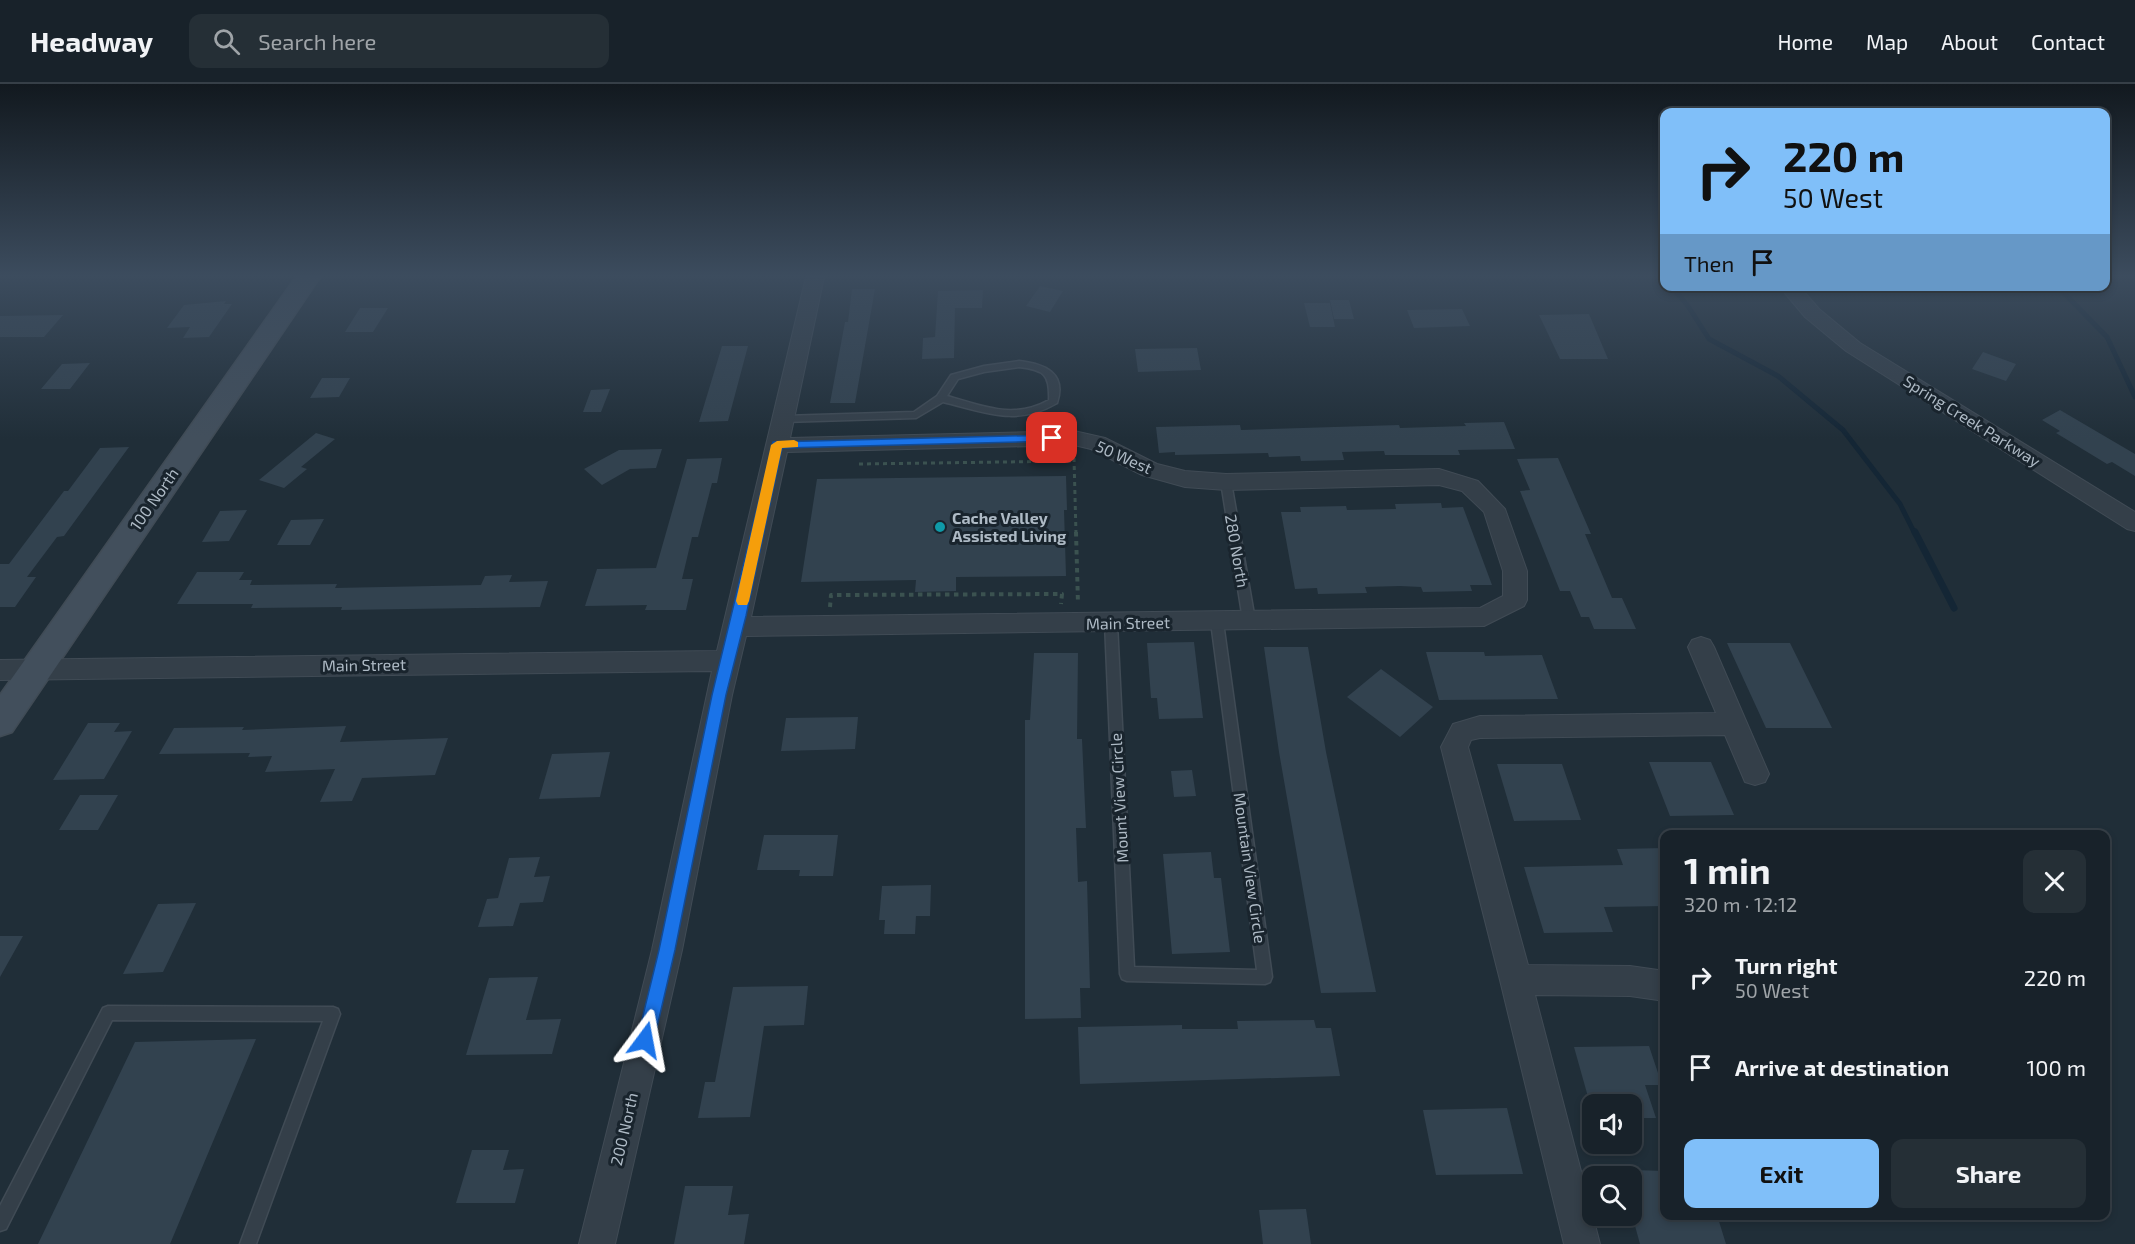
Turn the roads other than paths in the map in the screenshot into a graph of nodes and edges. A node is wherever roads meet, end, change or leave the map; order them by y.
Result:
1 (271, 331) edge
2 (803, 331) edge
3 (1834, 331) edge
4 (941, 398) junction
5 (783, 419) junction
6 (777, 445) junction
7 (1226, 482) junction
8 (2135, 523) edge
9 (1515, 600) joint
10 (1249, 620) junction
11 (1217, 622) junction
12 (1111, 623) junction
13 (736, 627) junction
14 (1701, 647) dead end
15 (728, 661) junction
16 (0, 670) edge
17 (36, 670) junction
18 (0, 722) edge
19 (1733, 723) junction
20 (1755, 774) dead end
21 (1126, 974) joint
22 (1516, 980) junction
23 (1660, 985) edge
24 (0, 1223) edge
25 (248, 1244) edge
26 (597, 1244) edge
27 (1582, 1244) edge

1 - 17 street, 100 North
2 - 5 street, 200 North
3 - 8 street, Spring Creek Parkway
4 - 4 lane
4 - 5 lane
5 - 6 street, 200 North
6 - 7 street, 50 West
6 - 13 street, 200 North
7 - 9 street, 50 West
7 - 10 lane, 280 North
9 - 10 street, Main Street
10 - 11 street, Main Street
11 - 12 street, Main Street
11 - 21 lane, Mountain View Circle
12 - 13 street, Main Street
12 - 21 lane, Mount View Circle
13 - 15 street, 200 North
14 - 19 street
15 - 17 street, Main Street
15 - 26 street, 200 North
16 - 17 street, Main Street
17 - 18 street, 100 North
19 - 20 street
19 - 22 street
22 - 23 street
22 - 27 street
24 - 25 lane

